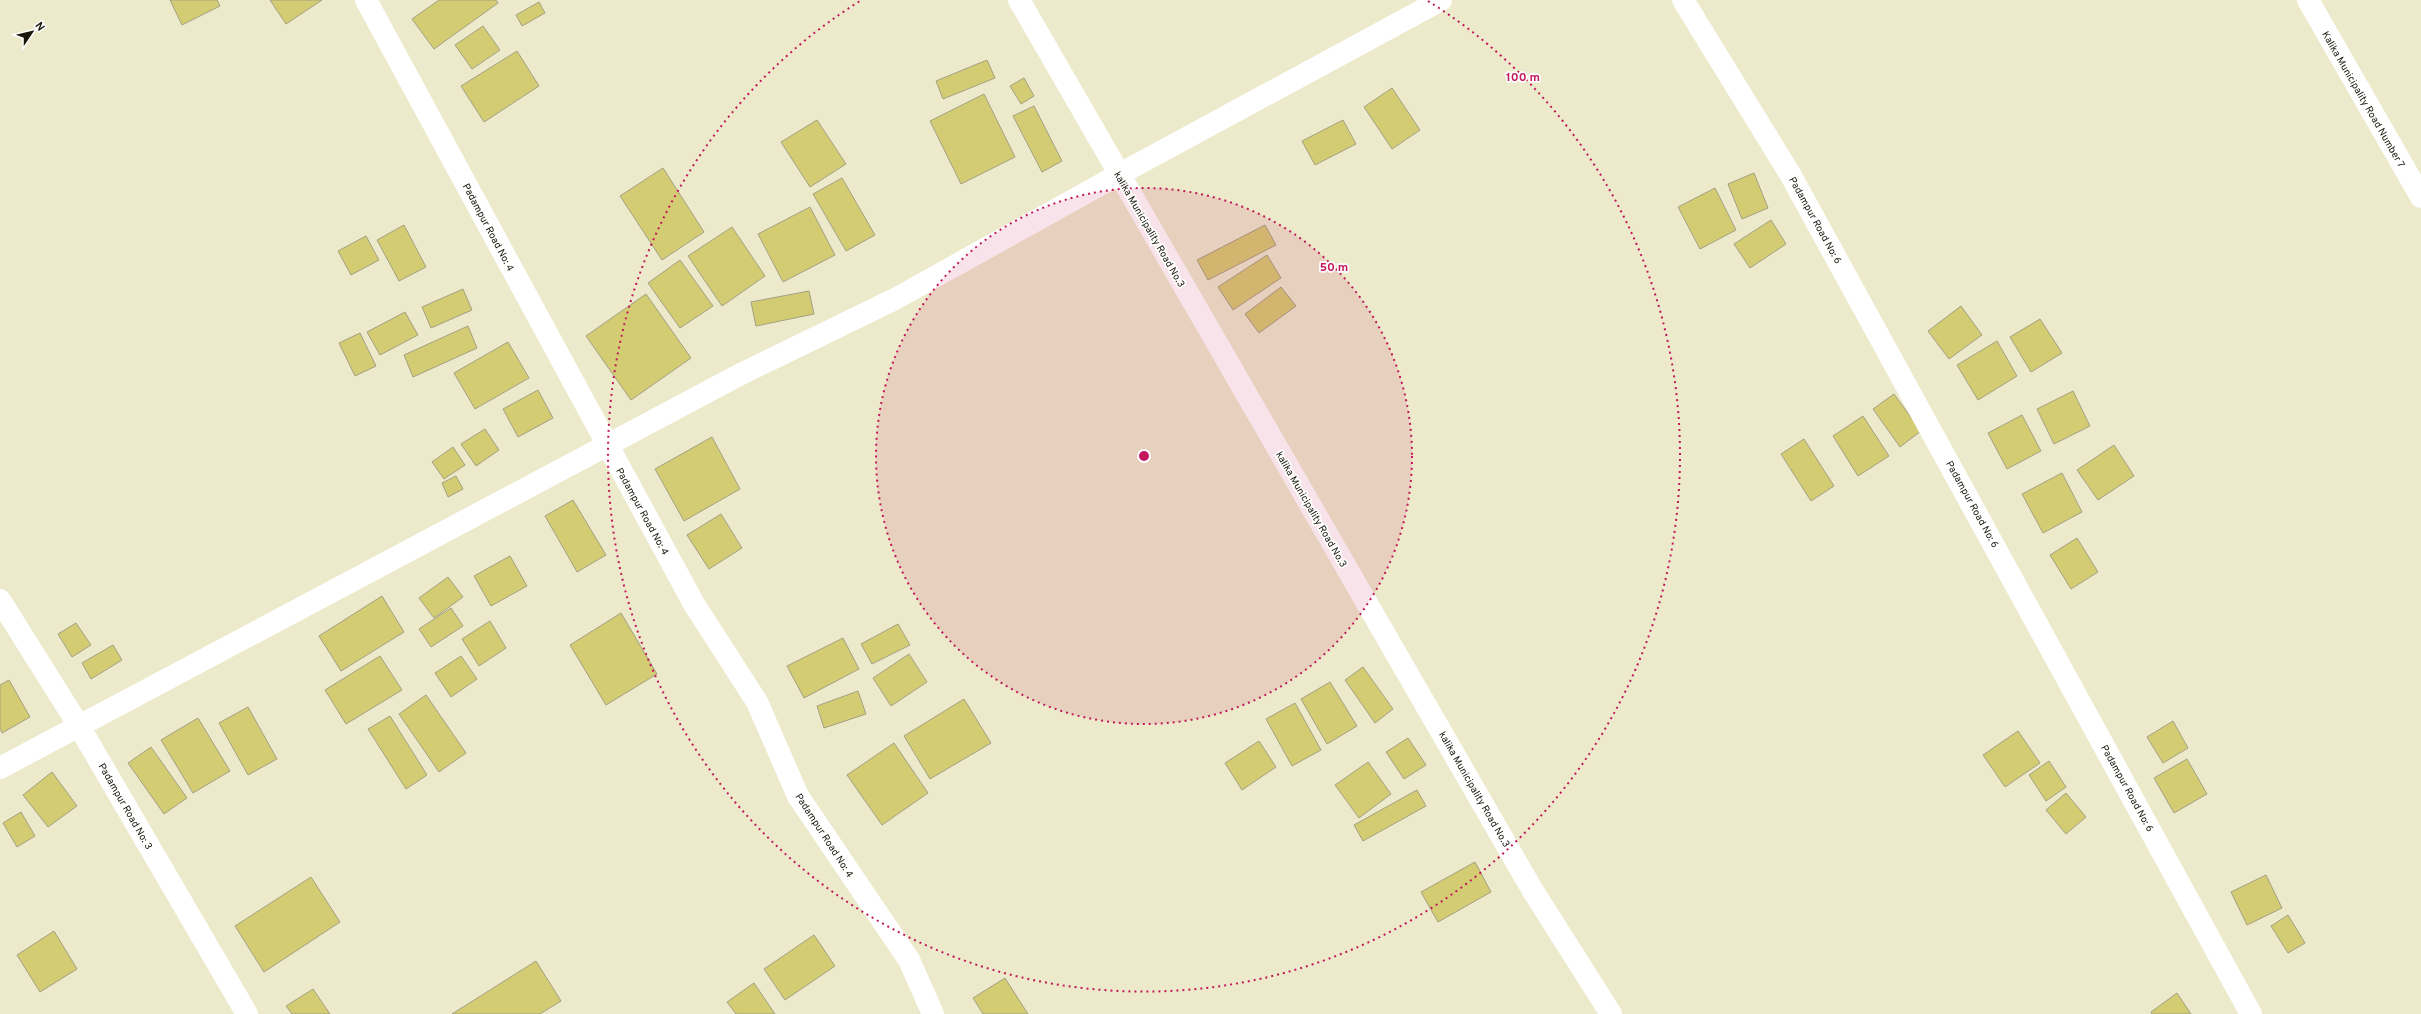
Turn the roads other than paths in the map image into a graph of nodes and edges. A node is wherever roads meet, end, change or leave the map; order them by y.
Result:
1 (366, 0) edge
2 (1019, 0) edge
3 (1441, 0) edge
4 (1683, 0) edge
5 (2308, 0) edge
6 (1118, 175) junction
7 (2421, 198) edge
8 (606, 445) junction
9 (0, 600) edge
10 (79, 726) junction
11 (0, 768) edge
12 (248, 1014) edge
13 (933, 1014) edge
14 (1611, 1014) edge
15 (2251, 1014) edge

1 - 8 street, Padampur Road No: 4
2 - 6 street, kalika Municipality Road No.3
3 - 6 street
4 - 15 street, Padampur Road No: 6
5 - 7 street, Kalika Municipality Road Number 7
6 - 8 street
6 - 14 street, kalika Municipality Road No.3
8 - 10 street
8 - 13 street, Padampur Road No: 4
9 - 10 street, Padampur Road No: 3
10 - 11 street
10 - 12 street, Padampur Road No: 3

